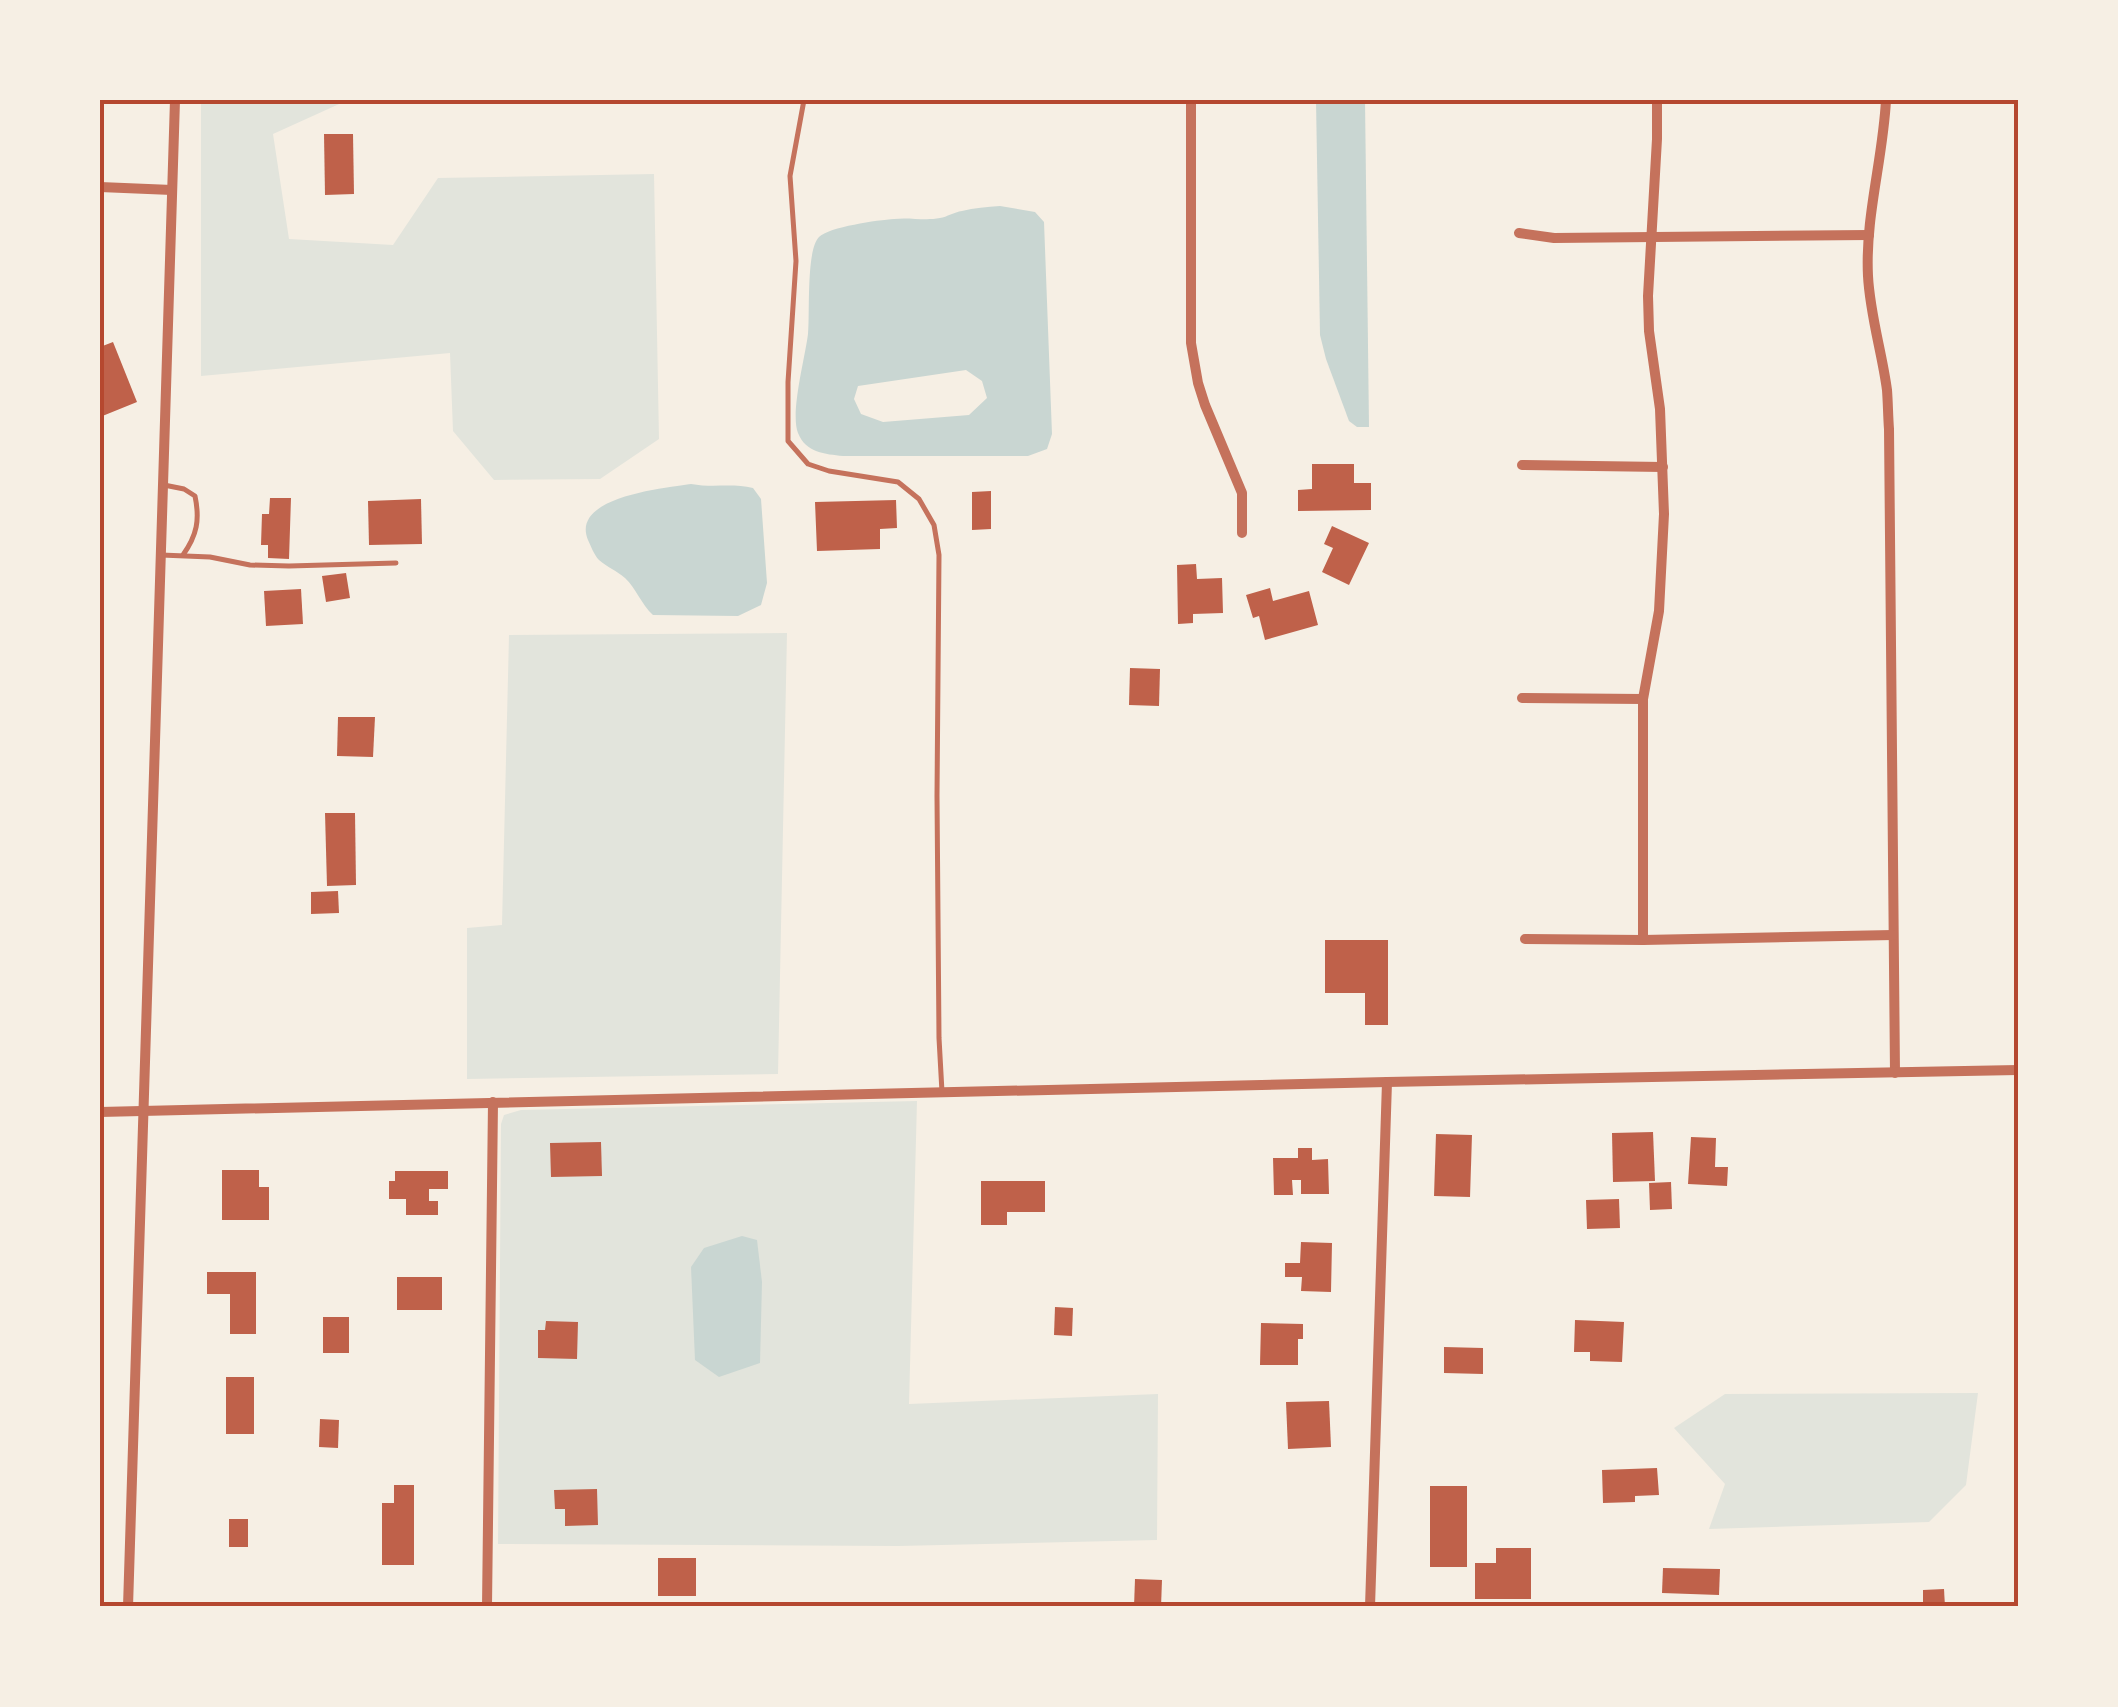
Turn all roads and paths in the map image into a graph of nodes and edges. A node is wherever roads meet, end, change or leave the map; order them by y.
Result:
1 (175, 100) edge
2 (804, 100) edge
3 (1191, 100) edge
4 (1657, 100) edge
5 (1886, 100) edge
6 (100, 187) edge
7 (172, 190) junction
8 (1519, 233) dead end
9 (1869, 234) junction
10 (1651, 238) junction
11 (1522, 466) dead end
12 (1664, 467) junction
13 (163, 485) junction
14 (1242, 533) dead end
15 (161, 555) junction
16 (184, 556) junction
17 (396, 563) dead end
18 (1522, 698) dead end
19 (1643, 699) junction
20 (1894, 935) junction
21 (1525, 939) dead end
22 (1643, 940) junction
23 (2018, 1070) edge
24 (1896, 1073) junction
25 (1387, 1082) junction
26 (942, 1092) junction
27 (493, 1102) junction
28 (100, 1112) edge
29 (142, 1112) junction
30 (128, 1607) edge
31 (487, 1607) edge
32 (1370, 1607) edge

1 - 7 street
2 - 26 lane
3 - 14 street
4 - 10 street
5 - 9 street
6 - 7 street
7 - 13 street
8 - 10 street
9 - 10 street
9 - 20 street
10 - 12 street
11 - 12 street
12 - 19 street
13 - 15 street
13 - 16 lane
15 - 16 lane
15 - 29 street
16 - 17 lane
18 - 19 street
19 - 22 street
20 - 22 street
20 - 24 street
21 - 22 street
23 - 24 street
24 - 25 street
25 - 26 street
25 - 32 street
26 - 27 street
27 - 29 street
27 - 31 street
28 - 29 street
29 - 30 street

